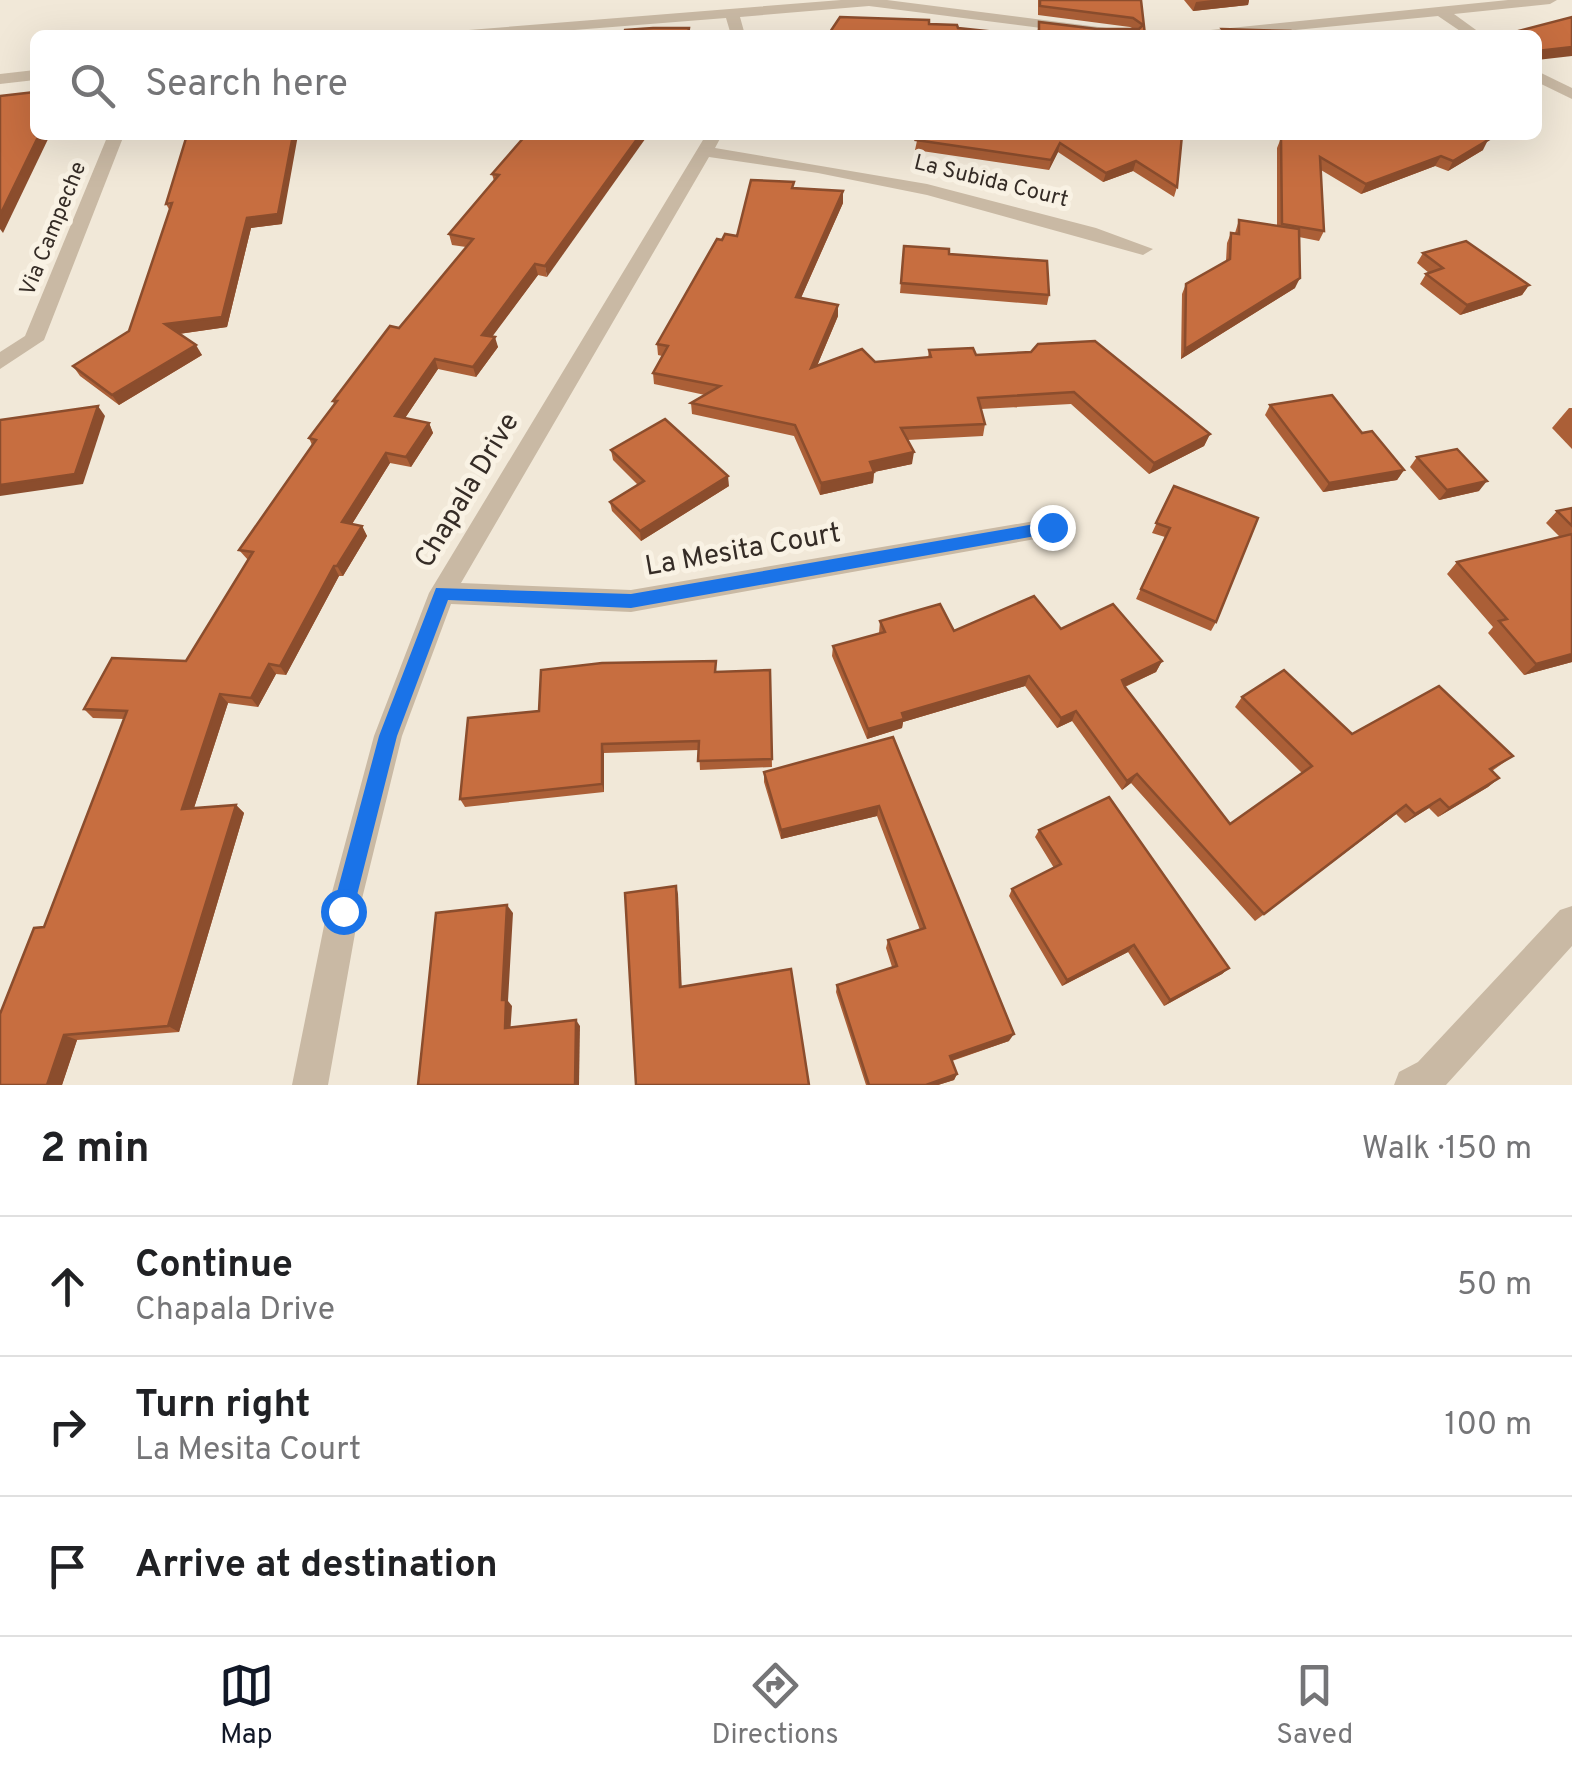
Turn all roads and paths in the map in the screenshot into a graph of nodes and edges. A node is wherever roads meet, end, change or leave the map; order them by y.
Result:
1 (1550, 0) edge
2 (731, 10) junction
3 (1442, 12) junction
4 (511, 30) edge
5 (737, 30) edge
6 (1090, 30) edge
7 (1253, 30) edge
8 (1469, 30) edge
9 (30, 76) edge
10 (0, 79) edge
11 (1542, 79) edge
12 (1572, 94) edge
13 (114, 140) edge
14 (710, 144) edge
15 (1143, 249) dead end
16 (0, 362) edge
17 (1052, 527) dead end
18 (442, 593) junction
19 (1572, 922) edge
20 (310, 1085) edge
21 (1412, 1085) edge

1 - 3 street
2 - 4 street
2 - 5 street
2 - 6 street
3 - 7 street
3 - 8 street
9 - 10 street
11 - 12 street
13 - 16 street, Via Campeche
14 - 15 street, La Subida Court
14 - 18 street, Chapala Drive
17 - 18 street, La Mesita Court
18 - 20 street, Chapala Drive
19 - 21 street

